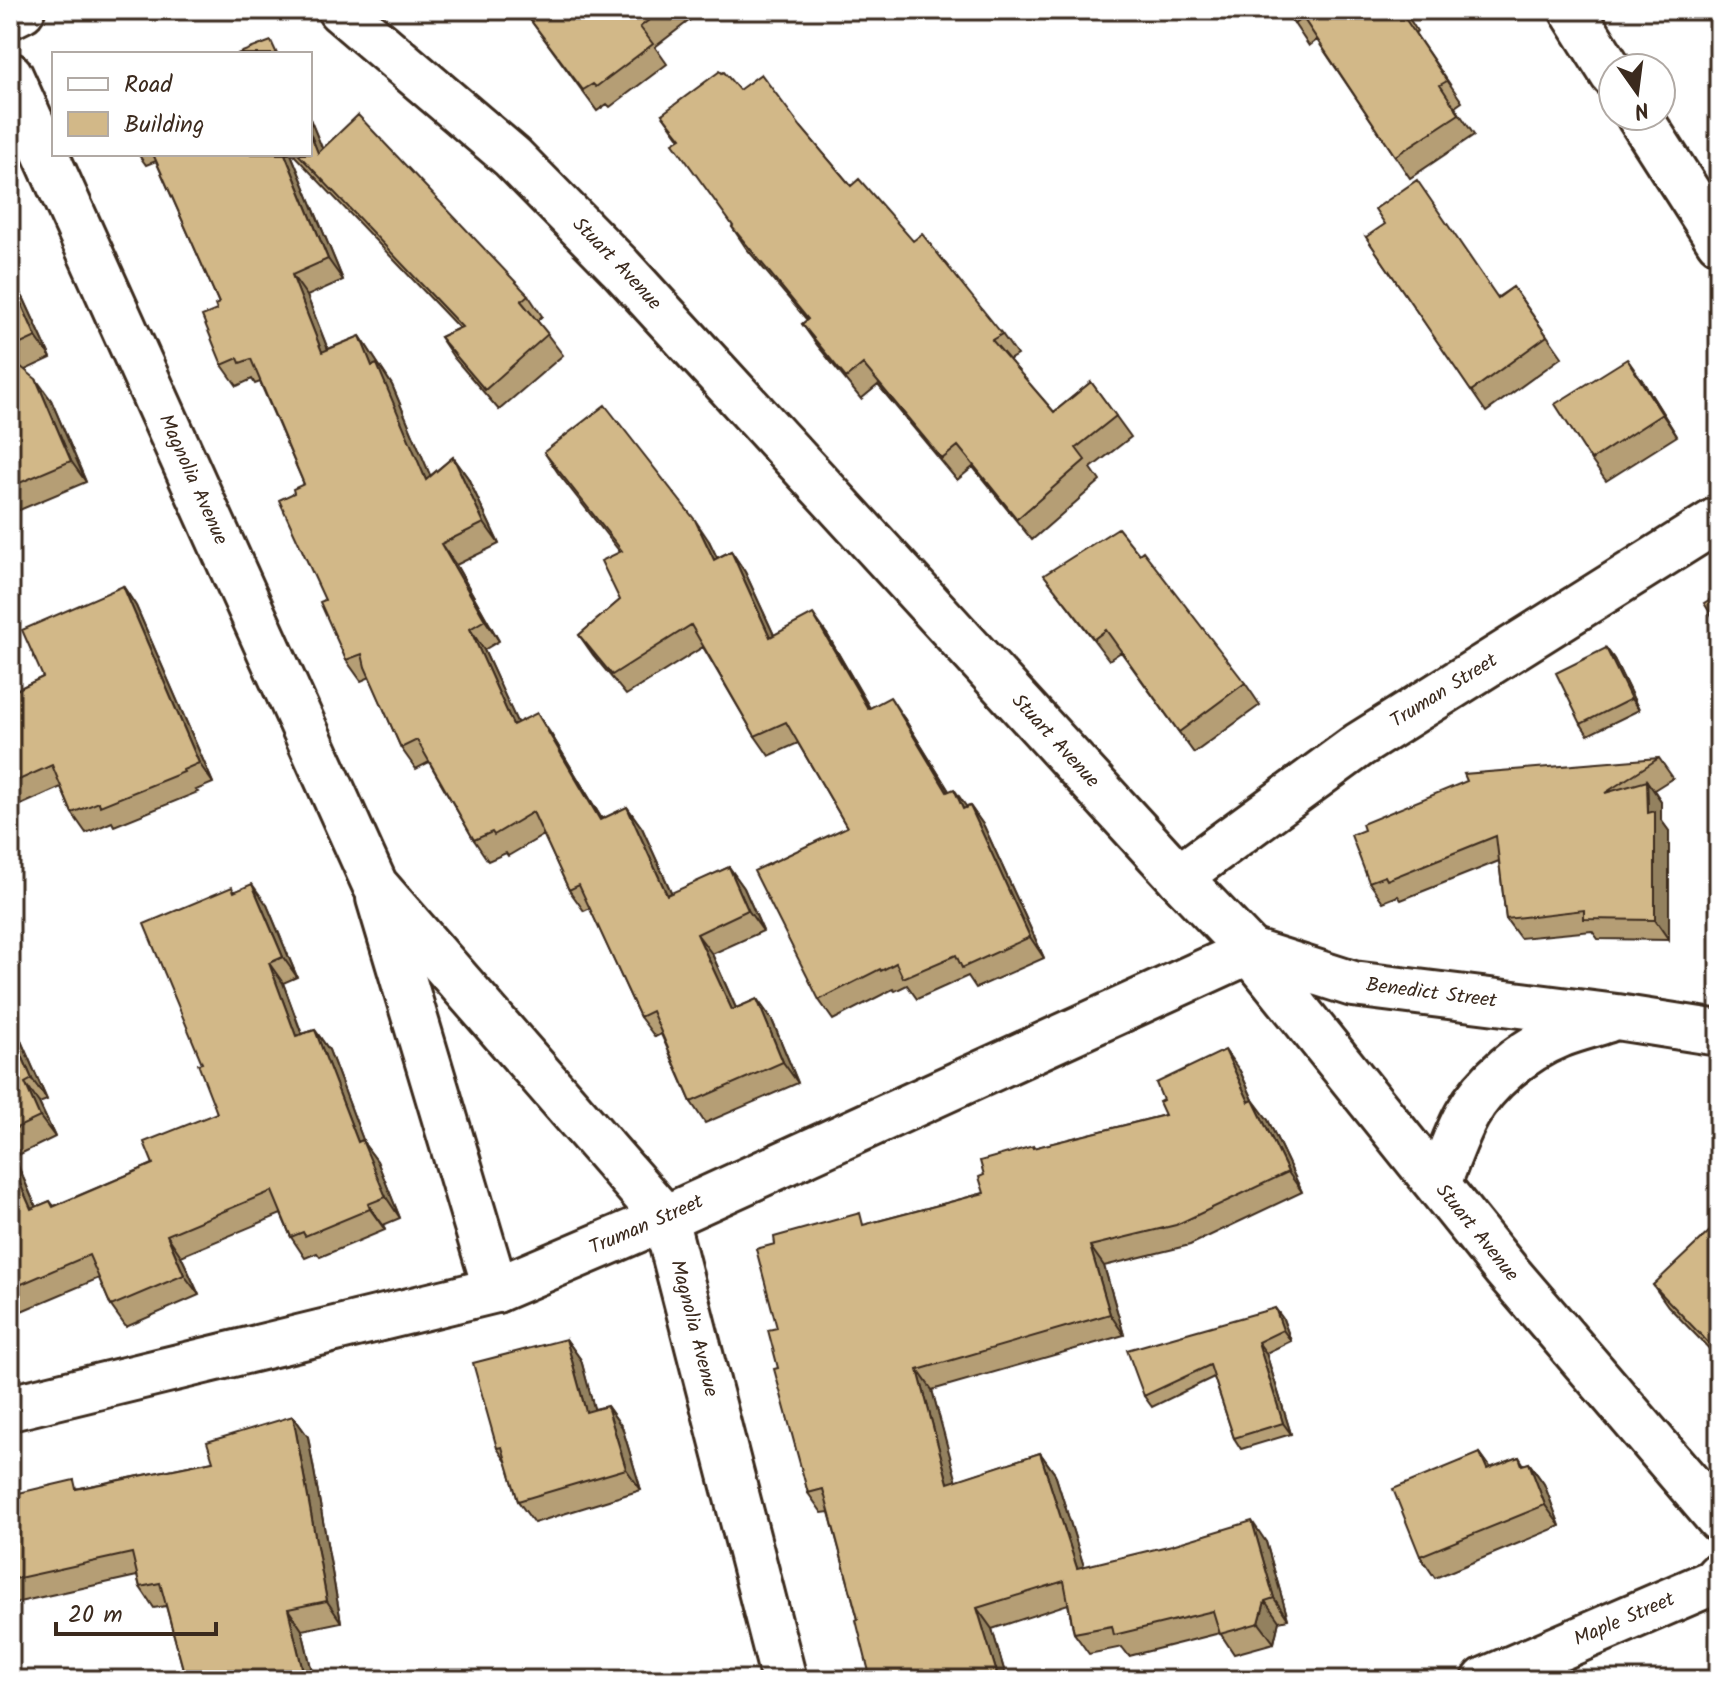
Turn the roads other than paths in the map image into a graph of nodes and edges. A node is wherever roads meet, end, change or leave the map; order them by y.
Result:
1 (22, 10) edge
2 (340, 10) edge
3 (1572, 10) edge
4 (10, 16) edge
5 (1598, 52) edge
6 (10, 75) edge
7 (1649, 132) edge
8 (1719, 241) edge
9 (1719, 519) edge
10 (1179, 877) junction
11 (375, 885) junction
12 (1250, 951) junction
13 (1617, 1017) junction
14 (1719, 1033) edge
15 (1438, 1184) junction
16 (665, 1218) junction
17 (496, 1290) junction
18 (10, 1408) edge
19 (1719, 1519) edge
20 (1719, 1575) edge
21 (784, 1680) edge
22 (1485, 1680) edge

1 - 4 street
2 - 10 street, Stuart Avenue
3 - 5 street
6 - 11 street, Magnolia Avenue
7 - 8 street
9 - 10 street, Truman Street
10 - 12 street, Stuart Avenue
11 - 16 street, Magnolia Avenue
11 - 17 street, Magnolia Avenue
12 - 13 street, Benedict Street
12 - 15 street, Stuart Avenue
12 - 16 street, Truman Street
13 - 14 street, Benedict Street
13 - 15 street, Benedict Street
15 - 19 street, Stuart Avenue
16 - 17 street, Truman Street
16 - 21 street, Magnolia Avenue
17 - 18 street, Truman Street
20 - 22 street, Maple Street

